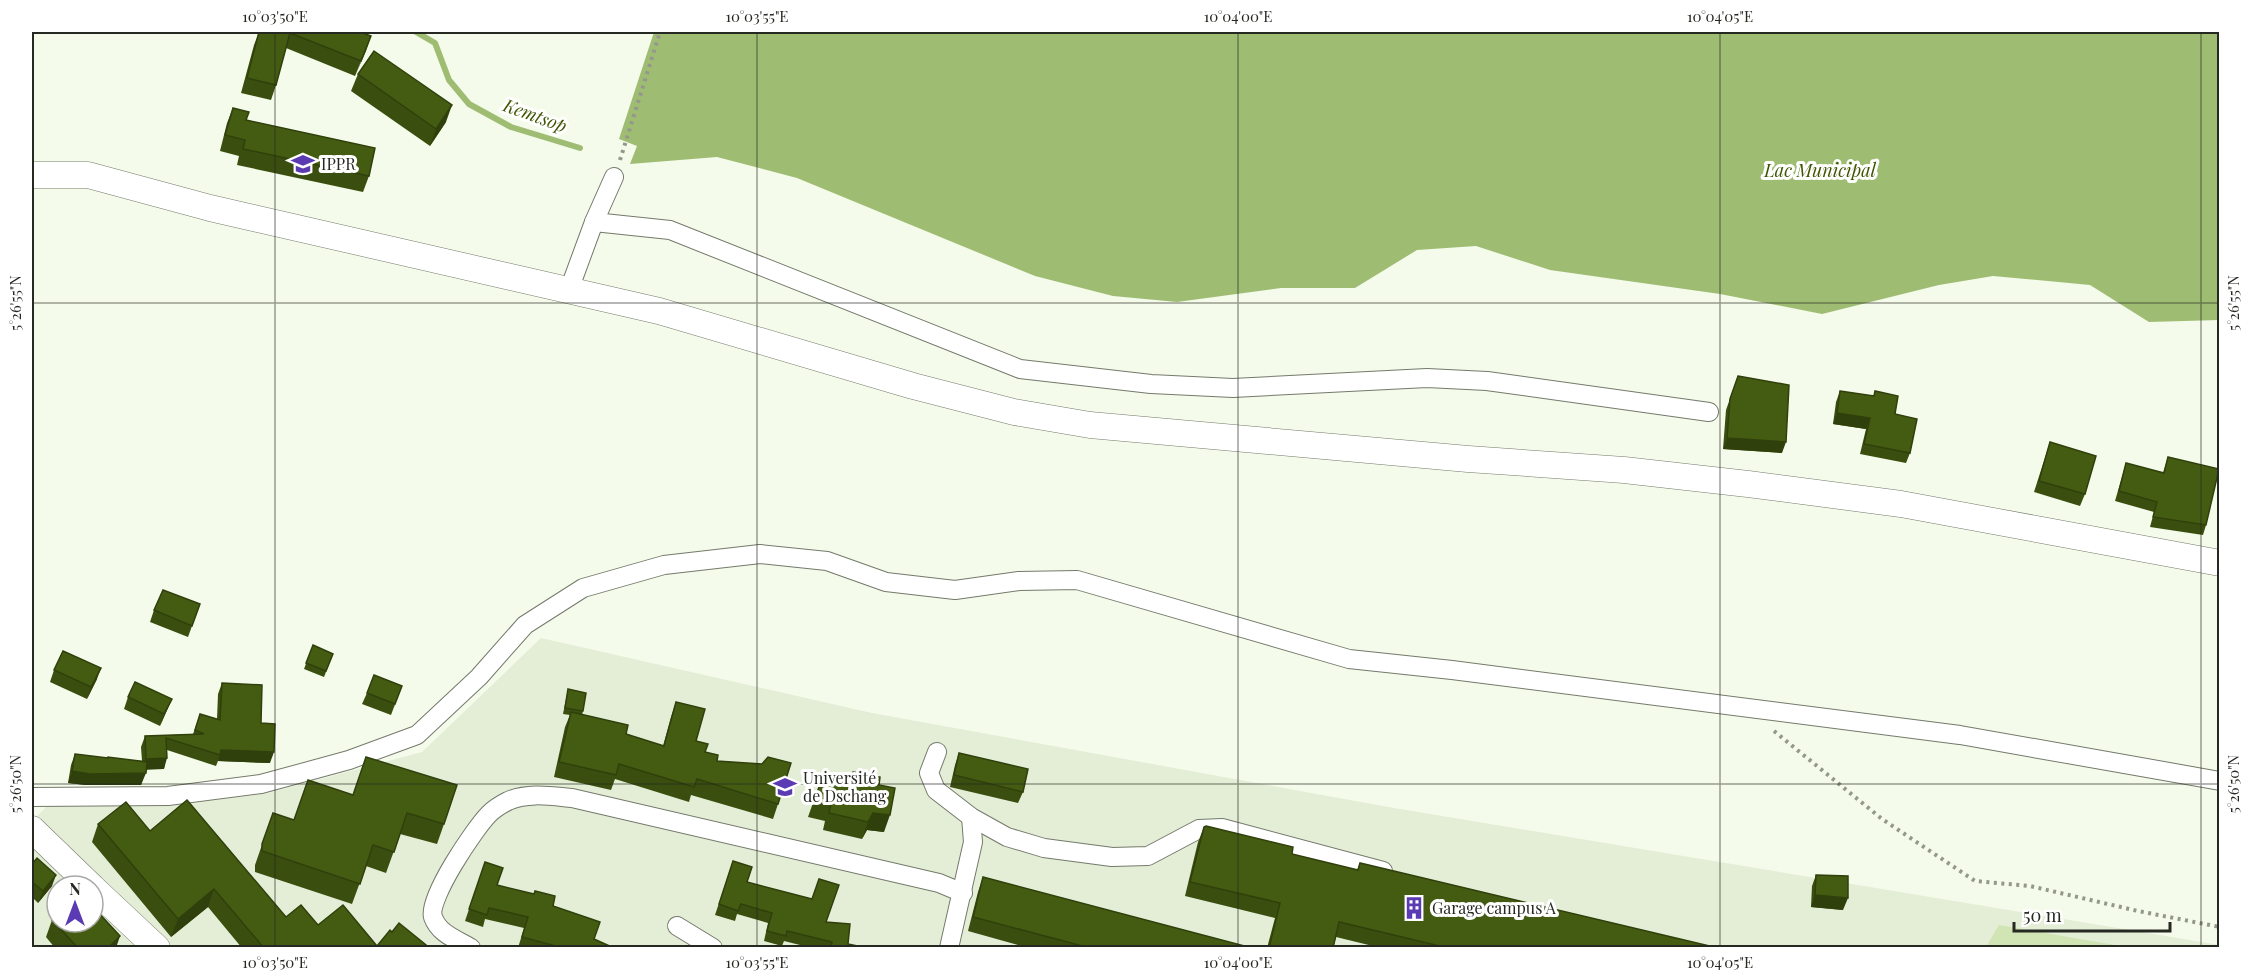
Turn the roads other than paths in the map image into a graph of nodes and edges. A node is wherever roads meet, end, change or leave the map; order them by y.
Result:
1 (32, 175) edge
2 (614, 177) road end
3 (594, 222) junction
4 (569, 290) junction
5 (1708, 412) dead end
6 (2220, 563) edge
7 (937, 752) dead end
8 (2220, 781) edge
9 (32, 797) edge
10 (971, 817) junction
11 (32, 829) edge
12 (79, 874) edge
13 (1402, 876) edge
14 (963, 893) junction
15 (105, 899) edge
16 (677, 926) dead end
17 (157, 948) edge
18 (471, 948) edge
19 (713, 948) edge
20 (949, 948) edge

1 - 4 main road
2 - 3 street
3 - 4 street
3 - 5 street
4 - 6 main road
7 - 10 street
8 - 9 street
10 - 13 street
10 - 14 street
11 - 12 main road
14 - 18 street
14 - 20 street
15 - 17 main road
16 - 19 street

